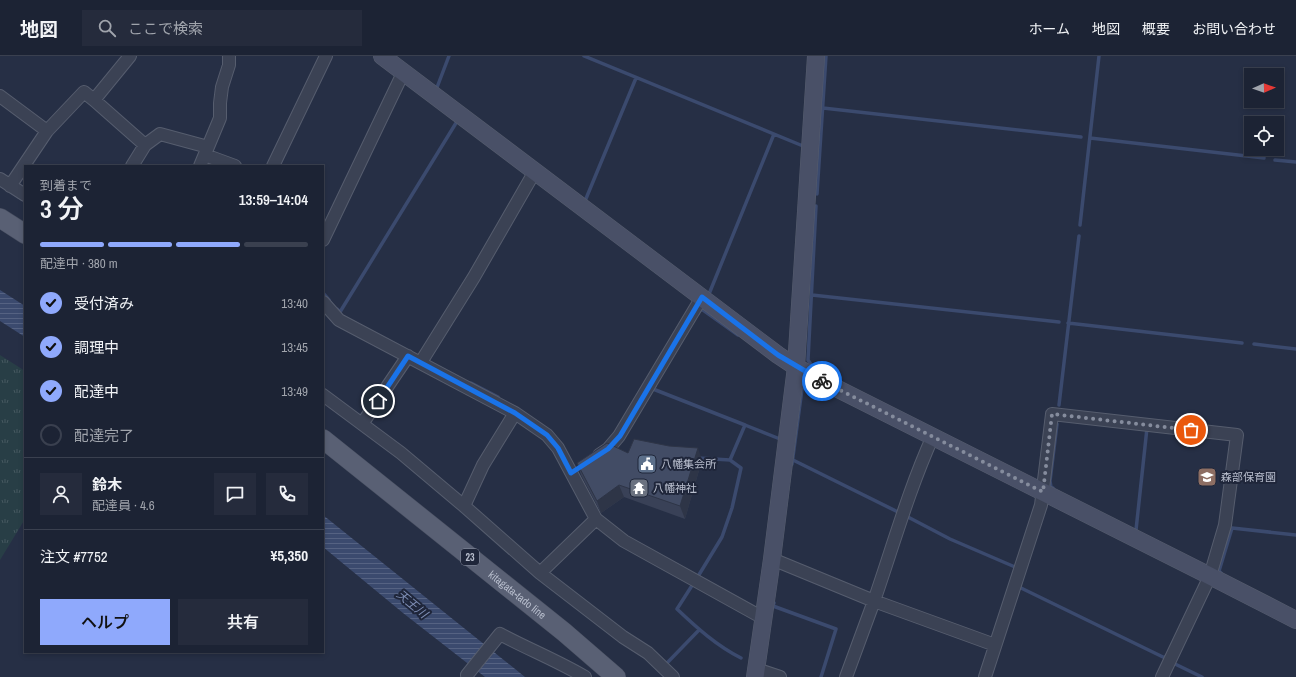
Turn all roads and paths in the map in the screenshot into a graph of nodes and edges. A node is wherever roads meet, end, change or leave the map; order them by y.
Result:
1 (130, 56) edge
2 (229, 56) edge
3 (326, 56) edge
4 (382, 56) edge
5 (816, 56) edge
6 (403, 73) junction
7 (0, 96) edge
8 (94, 100) junction
9 (47, 131) junction
10 (145, 145) junction
11 (207, 151) junction
12 (24, 165) edge
13 (24, 165) edge
14 (133, 165) edge
15 (200, 165) edge
16 (233, 165) edge
17 (273, 165) edge
18 (535, 171) junction
19 (0, 179) edge
20 (10, 186) junction
21 (24, 194) edge
22 (0, 218) edge
23 (24, 233) edge
24 (324, 238) edge
25 (702, 297) junction
26 (324, 303) edge
27 (408, 356) junction
28 (421, 362) junction
29 (796, 367) junction
30 (324, 396) edge
31 (515, 413) junction
32 (362, 424) junction
33 (933, 436) junction
34 (324, 440) edge
35 (571, 473) junction
36 (1043, 492) junction
37 (464, 506) junction
38 (596, 519) junction
39 (772, 559) junction
40 (540, 572) junction
41 (1210, 576) junction
42 (874, 600) junction
43 (763, 618) junction
44 (1296, 620) edge
45 (995, 645) junction
46 (756, 673) edge
47 (467, 675) dead end
48 (584, 677) edge
49 (616, 677) edge
50 (673, 677) edge
51 (780, 677) edge
52 (846, 677) edge
53 (985, 677) edge
54 (1162, 677) edge

1 - 8 street
2 - 11 street
3 - 17 street
4 - 6 street
5 - 29 street
6 - 18 street
6 - 24 street
7 - 9 street
8 - 9 street
8 - 10 street
9 - 12 street
10 - 11 street
10 - 14 street
11 - 15 street
11 - 16 street
13 - 20 street
18 - 25 street
18 - 28 street
19 - 20 street
20 - 21 street
22 - 23 main road
25 - 29 street
25 - 35 street
26 - 27 street
27 - 28 street
27 - 32 street
28 - 31 street
29 - 33 street
29 - 39 street
30 - 32 street
31 - 35 street
31 - 37 street
32 - 37 street
33 - 36 street
33 - 42 street
34 - 49 main road, kitagata-tado line / 23
35 - 38 street
36 - 41 street
36 - 41 street
36 - 45 street
37 - 40 street
38 - 40 street
38 - 43 street
39 - 42 street
39 - 43 street
40 - 50 street
41 - 44 street
41 - 54 street
42 - 45 street
42 - 52 street
43 - 46 street
45 - 53 street
46 - 51 street
47 - 48 street

